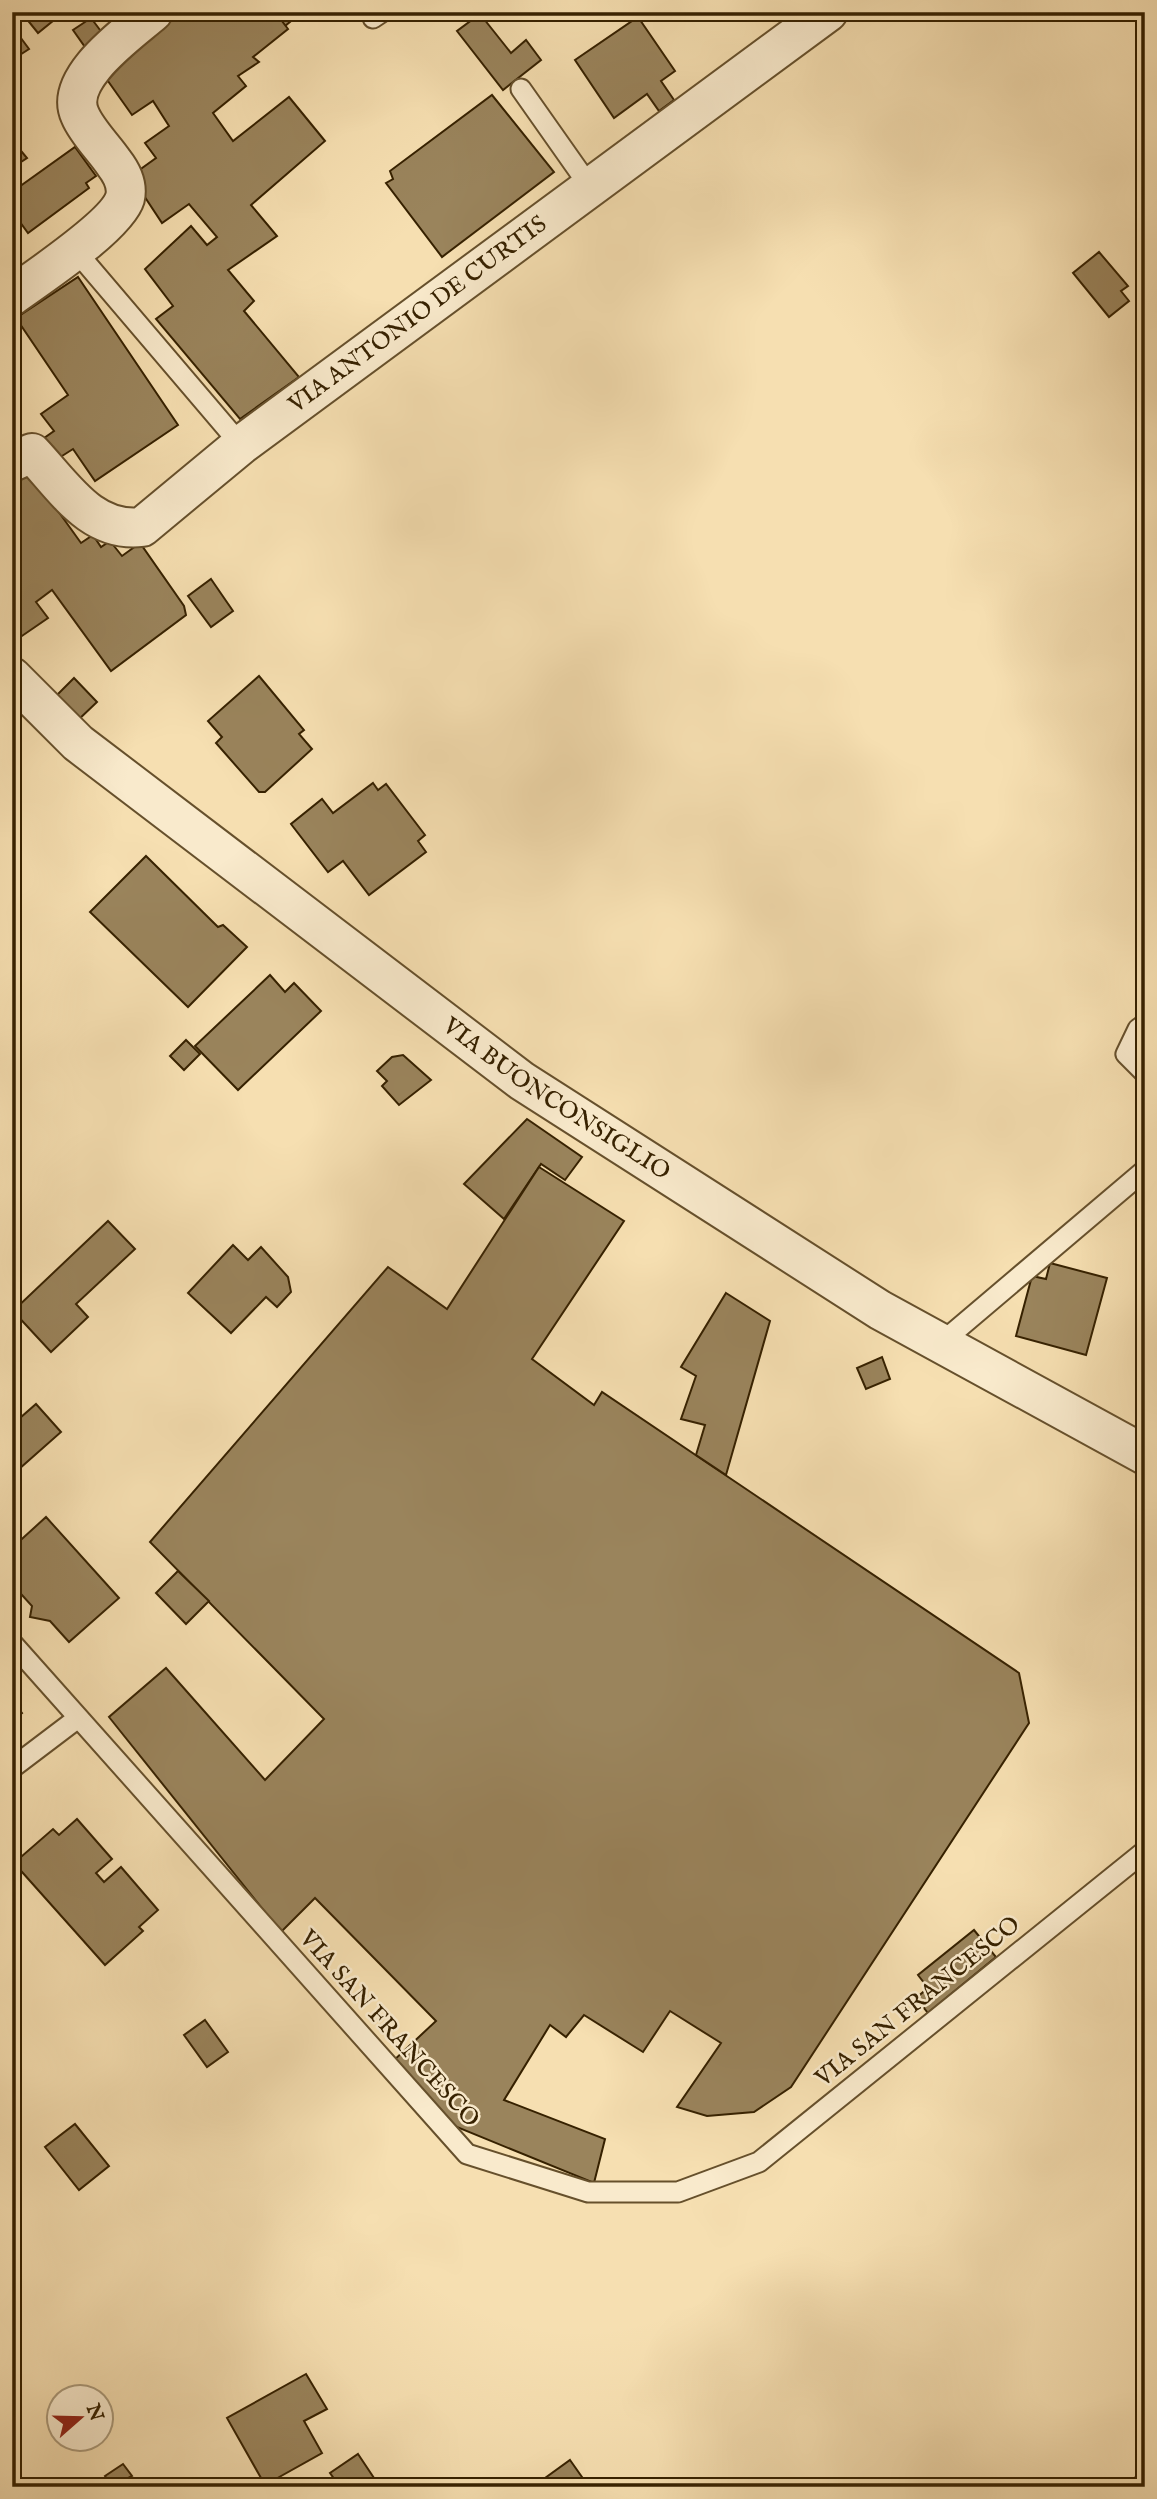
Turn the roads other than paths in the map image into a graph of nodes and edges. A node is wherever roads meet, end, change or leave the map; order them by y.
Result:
1 (153, 12) edge
2 (828, 12) edge
3 (522, 89) dead end
4 (590, 187) junction
5 (75, 250) junction
6 (12, 296) edge
7 (240, 445) junction
8 (12, 462) edge
9 (12, 677) edge
10 (1145, 1024) edge
11 (1145, 1073) edge
12 (1145, 1170) edge
13 (941, 1343) junction
14 (1145, 1455) edge
15 (12, 1643) edge
16 (78, 1718) junction
17 (12, 1768) edge
18 (1145, 1851) edge

1 - 5 street
2 - 4 street, VIA ANTONIO DE CURTIS
3 - 4 lane
4 - 7 street, VIA ANTONIO DE CURTIS
5 - 6 street
5 - 7 lane
7 - 8 street, VIA ANTONIO DE CURTIS
9 - 13 street, VIA BUONCONSIGLIO
10 - 11 lane
12 - 13 lane
13 - 14 street, VIA BUONCONSIGLIO
15 - 16 lane, VIA SAN FRANCESCO
16 - 17 lane
16 - 18 lane, VIA SAN FRANCESCO

